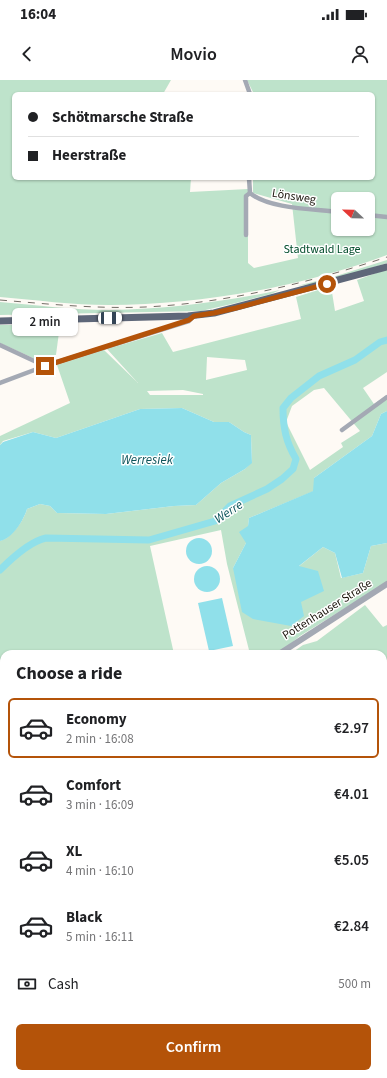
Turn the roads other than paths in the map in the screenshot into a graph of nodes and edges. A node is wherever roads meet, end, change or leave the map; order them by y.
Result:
1 (245, 80) edge
2 (249, 92) edge
3 (249, 180) edge
4 (250, 193) junction
5 (331, 211) edge
6 (375, 216) edge
7 (387, 217) edge
8 (246, 235) dead end
9 (387, 267) edge
10 (194, 316) junction
11 (0, 321) edge
12 (0, 345) edge
13 (45, 366) junction
14 (0, 383) edge
15 (387, 397) edge
16 (342, 430) dead end
17 (387, 584) edge
18 (285, 650) edge

1 - 2 street
3 - 4 street
4 - 5 street, Lönsweg
4 - 8 street
6 - 7 street
9 - 10 main road
10 - 11 main road
10 - 13 street
12 - 13 street
13 - 14 street
15 - 16 street
17 - 18 street, Pottenhauser Straße

